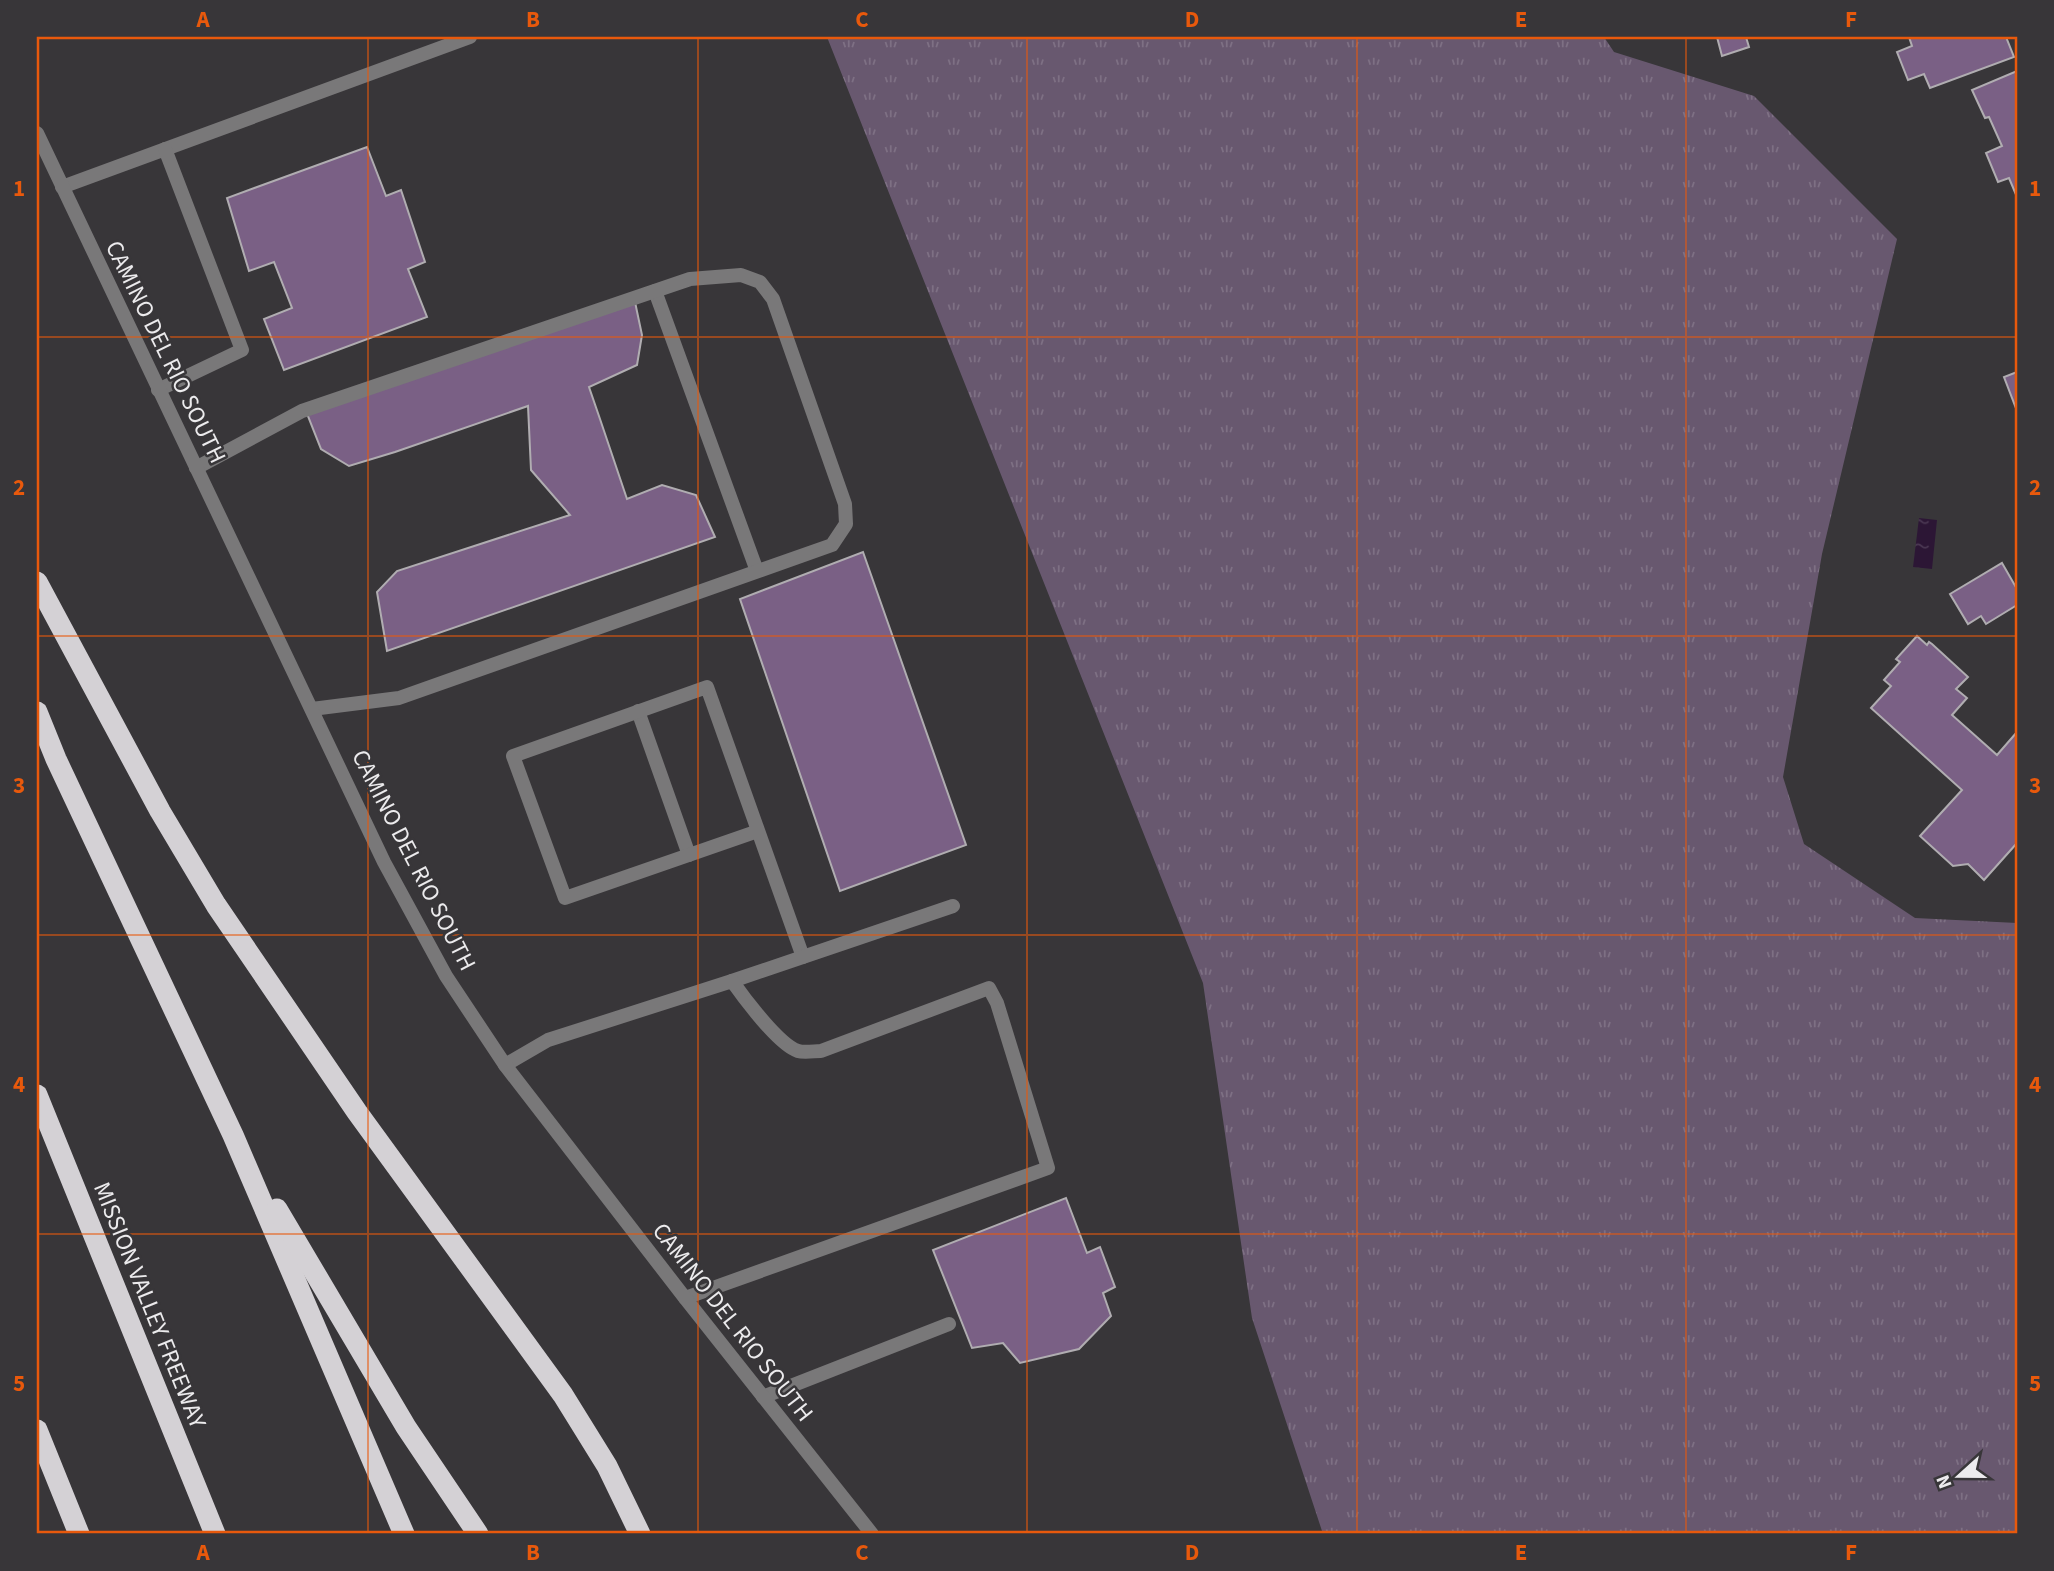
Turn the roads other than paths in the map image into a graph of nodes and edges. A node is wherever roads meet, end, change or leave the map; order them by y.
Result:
1 (470, 37) edge
2 (37, 133) edge
3 (165, 149) junction
4 (62, 187) junction
5 (655, 291) junction
6 (158, 390) junction
7 (196, 468) junction
8 (757, 571) junction
9 (37, 582) edge
10 (312, 709) junction
11 (638, 711) junction
12 (37, 712) edge
13 (758, 831) junction
14 (689, 855) junction
15 (953, 906) dead end
16 (803, 957) junction
17 (732, 981) junction
18 (505, 1065) junction
19 (37, 1095) edge
20 (233, 1135) junction
21 (685, 1298) junction
22 (949, 1324) dead end
23 (763, 1398) junction
24 (37, 1430) edge
25 (79, 1534) edge
26 (215, 1534) edge
27 (404, 1534) edge
28 (478, 1534) edge
29 (640, 1534) edge
30 (872, 1534) edge

1 - 3 street
2 - 4 street, CAMINO DEL RIO SOUTH
3 - 4 street
3 - 6 street
4 - 6 street, CAMINO DEL RIO SOUTH
5 - 7 street
5 - 8 street
5 - 8 street
6 - 7 street, CAMINO DEL RIO SOUTH
7 - 10 street, CAMINO DEL RIO SOUTH
8 - 10 street
9 - 29 highway
10 - 18 street, CAMINO DEL RIO SOUTH
11 - 13 street
11 - 14 street
11 - 14 street
12 - 20 highway
13 - 14 street
13 - 16 street
15 - 16 street
16 - 17 street
17 - 18 street
17 - 21 street
18 - 21 street, CAMINO DEL RIO SOUTH
19 - 26 highway, MISSION VALLEY FREEWAY
20 - 27 highway
20 - 28 highway
21 - 23 street, CAMINO DEL RIO SOUTH
22 - 23 street
23 - 30 street, CAMINO DEL RIO SOUTH
24 - 25 highway

